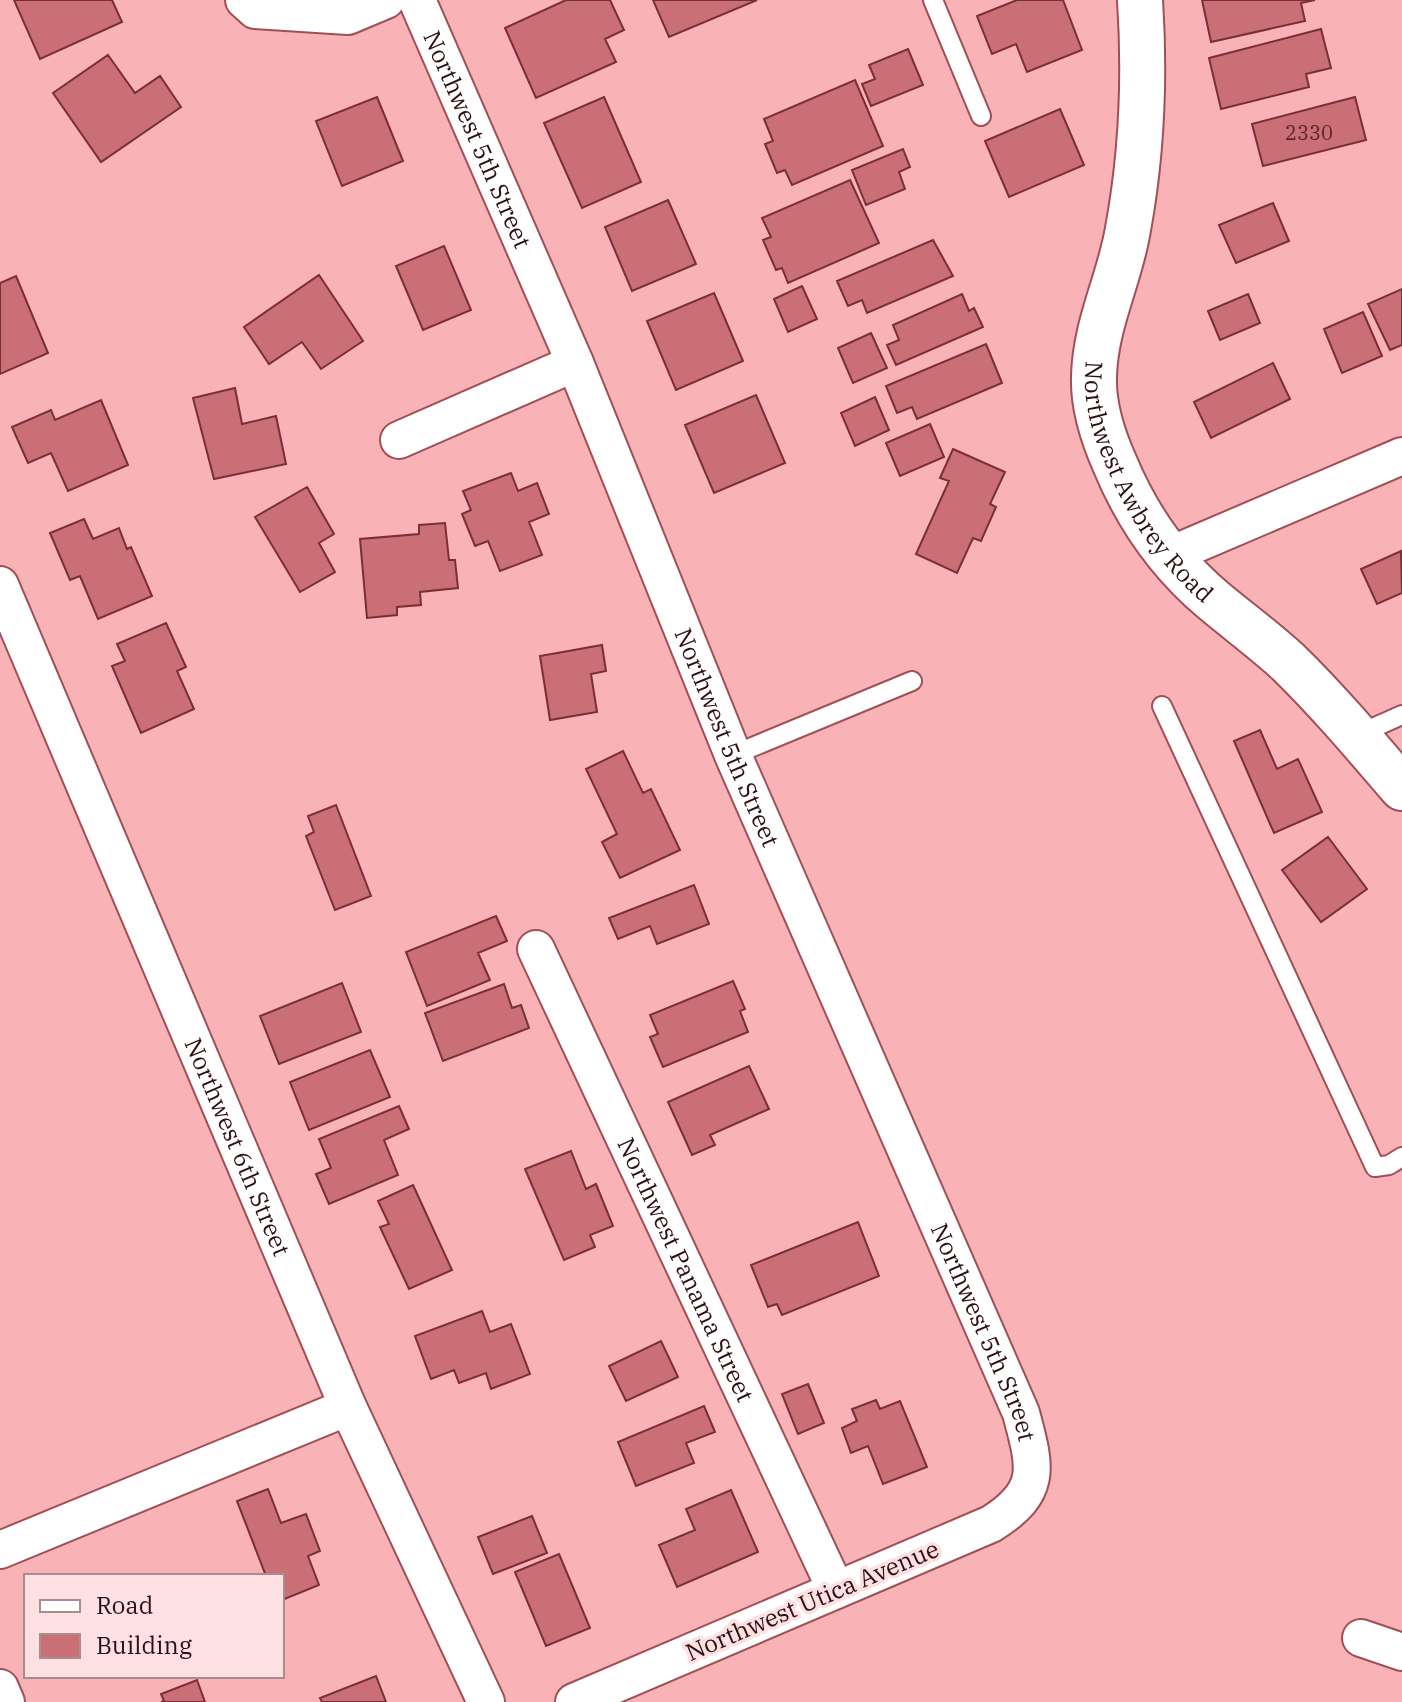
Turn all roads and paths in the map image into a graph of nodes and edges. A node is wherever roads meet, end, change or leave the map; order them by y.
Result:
1 (244, 0) edge
2 (386, 0) edge
3 (417, 0) edge
4 (933, 0) edge
5 (1140, 0) edge
6 (981, 116) dead end
7 (575, 363) junction
8 (399, 440) dead end
9 (1402, 456) edge
10 (1168, 556) junction
11 (0, 585) edge
12 (912, 681) dead end
13 (1162, 706) dead end
14 (1402, 715) edge
15 (1357, 735) junction
16 (733, 755) junction
17 (1402, 788) edge
18 (536, 949) dead end
19 (1402, 1157) edge
20 (348, 1407) junction
21 (1033, 1477) joint
22 (0, 1550) edge
23 (836, 1590) junction
24 (1361, 1638) dead end
25 (1402, 1652) edge
26 (0, 1688) edge
27 (6, 1702) edge
28 (486, 1702) edge
29 (574, 1702) edge

1 - 2 street
3 - 7 street, Northwest 5th Street
4 - 6 lane
5 - 10 street, Northwest Awbrey Road
7 - 8 street
7 - 16 street, Northwest 5th Street
9 - 10 street
10 - 15 street, Northwest Awbrey Road
11 - 20 street, Northwest 6th Street
12 - 16 lane
13 - 19 lane
14 - 15 lane
15 - 17 street, Northwest Awbrey Road
16 - 21 street, Northwest 5th Street
18 - 23 street, Northwest Panama Street
20 - 22 street
20 - 28 street, Northwest 6th Street
21 - 23 street, Northwest Utica Avenue
23 - 29 street, Northwest Utica Avenue
24 - 25 street
26 - 27 street

